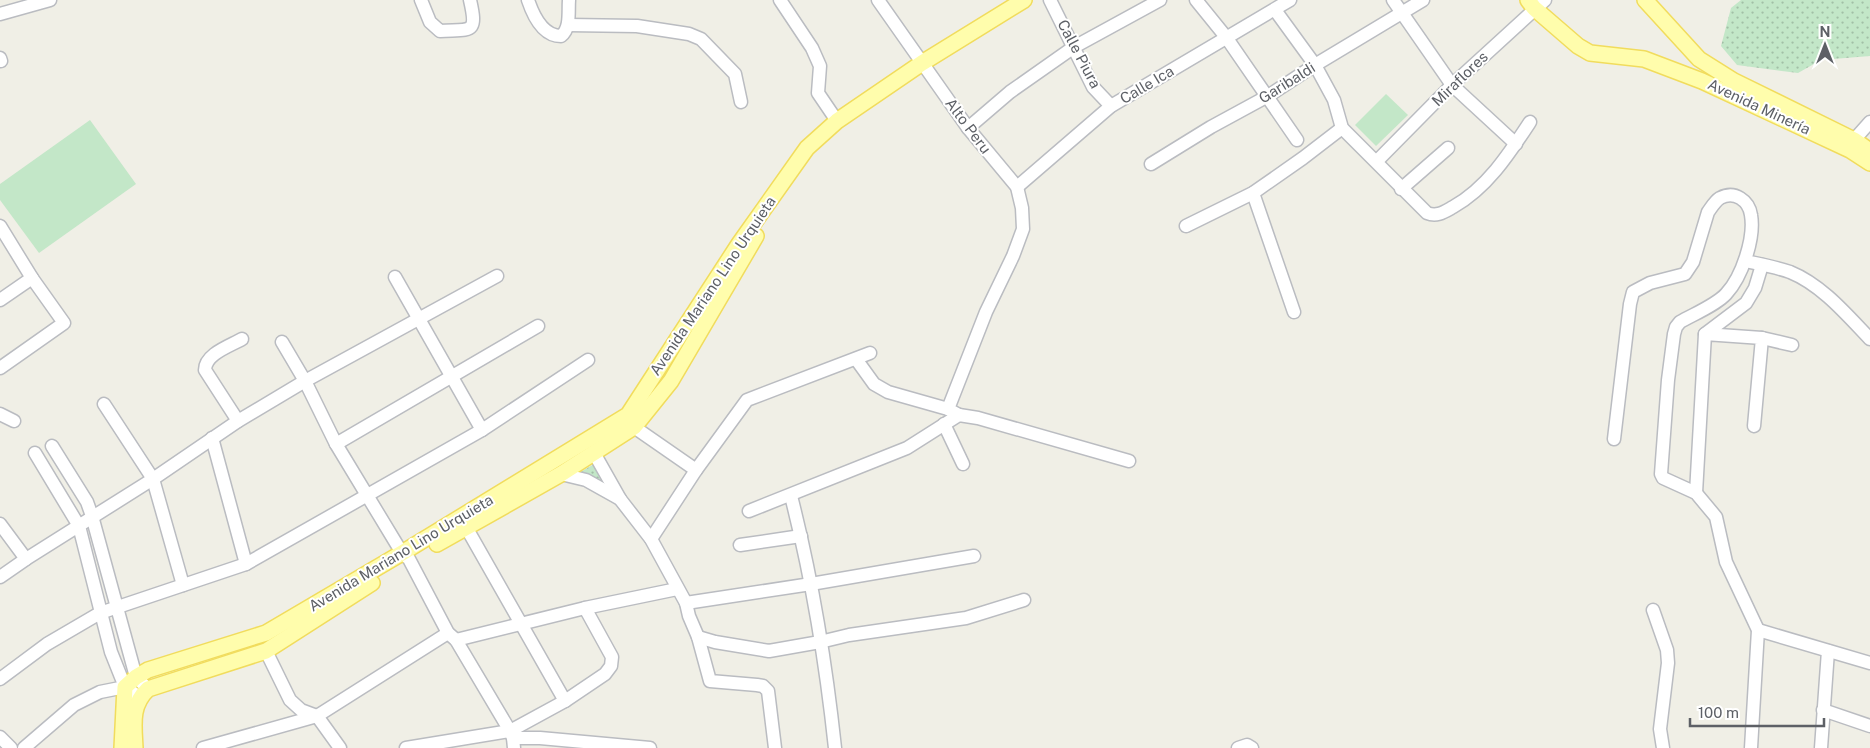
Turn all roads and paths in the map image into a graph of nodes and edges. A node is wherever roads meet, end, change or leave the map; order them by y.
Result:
1 (50, 0) edge
2 (421, 0) edge
3 (470, 0) edge
4 (528, 0) edge
5 (569, 0) edge
6 (780, 0) edge
7 (878, 0) edge
8 (1024, 0) edge
9 (1050, 0) edge
10 (1160, 0) edge
11 (1196, 0) edge
12 (1290, 0) edge
13 (1393, 0) edge
14 (1423, 0) edge
15 (1646, 0) edge
16 (1536, 3) edge
17 (1275, 10) junction
18 (1402, 13) junction
19 (0, 14) edge
20 (568, 25) junction
21 (1226, 37) junction
22 (1074, 47) junction
23 (922, 63) junction
24 (1315, 65) junction
25 (1452, 85) junction
26 (1268, 96) junction
27 (741, 102) dead end
28 (1111, 106) junction
29 (837, 121) junction
30 (1530, 122) dead end
31 (1870, 122) edge
32 (968, 128) junction
33 (1342, 128) junction
34 (1297, 140) dead end
35 (1516, 144) junction
36 (1852, 145) junction
37 (1448, 148) dead end
38 (1869, 157) edge
39 (1377, 161) junction
40 (1150, 164) dead end
41 (783, 182) junction
42 (1017, 187) junction
43 (1401, 189) junction
44 (1253, 193) junction
45 (0, 226) edge
46 (1186, 226) dead end
47 (1745, 261) junction
48 (1762, 265) junction
49 (497, 276) dead end
50 (395, 277) dead end
51 (32, 278) junction
52 (0, 300) edge
53 (1294, 312) dead end
54 (420, 319) junction
55 (538, 326) dead end
56 (1705, 334) junction
57 (1762, 338) junction
58 (1870, 339) edge
59 (242, 340) dead end
60 (282, 342) dead end
61 (1792, 345) dead end
62 (870, 353) dead end
63 (856, 359) junction
64 (588, 360) dead end
65 (0, 368) edge
66 (453, 376) junction
67 (305, 381) junction
68 (104, 404) dead end
69 (954, 412) junction
70 (0, 414) edge
71 (14, 421) dead end
72 (238, 422) junction
73 (944, 424) junction
74 (1754, 426) dead end
75 (634, 427) junction
76 (482, 430) junction
77 (212, 438) junction
78 (1614, 440) dead end
79 (336, 444) junction
80 (52, 446) dead end
81 (594, 452) junction
82 (35, 453) dead end
83 (1129, 461) dead end
84 (963, 464) dead end
85 (696, 470) junction
86 (561, 474) junction
87 (153, 479) junction
88 (1696, 492) junction
89 (367, 496) junction
90 (791, 496) junction
91 (620, 499) junction
92 (749, 511) dead end
93 (92, 516) junction
94 (0, 524) edge
95 (79, 526) junction
96 (466, 528) junction
97 (801, 536) junction
98 (652, 539) junction
99 (740, 545) dead end
100 (405, 556) junction
101 (974, 556) dead end
102 (26, 559) junction
103 (246, 564) junction
104 (0, 578) edge
105 (812, 584) junction
106 (183, 585) junction
107 (677, 589) junction
108 (1024, 600) dead end
109 (686, 603) junction
110 (116, 607) junction
111 (585, 608) junction
112 (1653, 610) dead end
113 (100, 613) junction
114 (522, 624) junction
115 (1758, 630) junction
116 (452, 637) junction
117 (698, 637) junction
118 (820, 642) junction
119 (266, 651) junction
120 (1828, 651) junction
121 (1870, 663) edge
122 (2, 674) edge
123 (130, 682) junction
124 (143, 693) junction
125 (566, 701) junction
126 (1823, 710) junction
127 (317, 716) junction
128 (1870, 726) edge
129 (0, 737) edge
130 (512, 739) edge
131 (11, 748) edge
132 (24, 748) edge
133 (122, 748) edge
134 (135, 748) edge
135 (203, 748) edge
136 (340, 748) edge
137 (406, 748) edge
138 (650, 748) edge
139 (775, 748) edge
140 (835, 748) edge
141 (1238, 748) edge
142 (1252, 748) edge
143 (1663, 748) edge
144 (1751, 748) edge
145 (1821, 748) edge

1 - 19 street
2 - 3 street
4 - 20 street
5 - 20 street
6 - 29 street
7 - 23 street, Alto Peru
8 - 23 main road
9 - 22 street, Calle Piura
10 - 22 street
11 - 21 street
12 - 17 street, Calle Ica
13 - 18 street
14 - 18 street, Garibaldi
15 - 36 main road, Avenida Minería
16 - 25 street, Miraflores
16 - 36 main road, Avenida Minería
17 - 21 street, Calle Ica
17 - 24 street
18 - 24 street, Garibaldi
18 - 25 street
20 - 27 street
21 - 26 street
21 - 28 street, Calle Ica
22 - 28 street, Calle Piura
22 - 32 street
23 - 29 main road
23 - 32 street, Alto Peru
24 - 26 street, Garibaldi
24 - 33 street
25 - 35 street
25 - 39 street, Miraflores
26 - 34 street
26 - 40 street, Garibaldi
28 - 42 street, Calle Ica
29 - 41 main road
30 - 35 street
31 - 36 street
32 - 42 street, Alto Peru
33 - 39 street
33 - 44 street
35 - 43 street
36 - 38 main road, Avenida Minería
37 - 43 street
39 - 43 street
41 - 75 main road, Avenida Mariano Lino Urquieta
41 - 100 main road, Avenida Mariano Lino Urquieta
42 - 69 street
44 - 46 street
44 - 53 street
45 - 51 street
47 - 48 street
47 - 78 street
47 - 88 street
48 - 56 street
48 - 58 street
49 - 54 street
50 - 54 street
51 - 52 street
51 - 65 street
54 - 66 street
54 - 67 street
55 - 66 street
56 - 57 street
56 - 88 street
57 - 61 street
57 - 74 street
59 - 72 street
60 - 67 street
62 - 63 street
63 - 69 street
63 - 85 street
64 - 76 street
66 - 76 street
66 - 79 street
67 - 72 street
67 - 79 street
68 - 87 street
69 - 73 street
69 - 83 street
70 - 71 street
72 - 77 street
73 - 84 street
73 - 90 street
75 - 81 main road, Avenida Mariano Lino Urquieta
75 - 85 street
76 - 89 street
77 - 87 street
77 - 103 street
79 - 89 street
80 - 93 street
81 - 86 main road, Avenida Mariano Lino Urquieta
81 - 91 street
82 - 95 street
85 - 98 street
86 - 91 street
86 - 96 main road, Avenida Mariano Lino Urquieta
87 - 93 street
87 - 106 street
88 - 115 street
89 - 100 street
89 - 103 street
90 - 92 street
90 - 97 street
91 - 98 street
93 - 95 street
93 - 110 street
94 - 102 street
95 - 102 street
95 - 113 street
96 - 100 main road, Avenida Mariano Lino Urquieta
96 - 114 street
97 - 99 street
97 - 105 street
98 - 107 street
100 - 116 street
100 - 119 main road, Avenida Mariano Lino Urquieta
100 - 123 main road, Avenida Mariano Lino Urquieta
101 - 105 street
102 - 104 street
103 - 106 street
105 - 109 street
105 - 118 street
106 - 110 street
107 - 109 street
107 - 111 street
108 - 118 street
109 - 117 street
110 - 113 street
110 - 123 street
111 - 114 street
111 - 125 street
112 - 143 street
113 - 122 street
113 - 123 street
114 - 116 street
114 - 125 street
115 - 120 street
115 - 144 street
116 - 127 street
116 - 130 street
117 - 118 street
117 - 139 street
118 - 140 street
119 - 124 main road, Avenida Mariano Lino Urquieta
119 - 127 street
120 - 121 street
120 - 126 street
123 - 124 street
123 - 132 street
123 - 133 main road
124 - 134 main road
125 - 130 street
126 - 128 street
126 - 145 street
127 - 135 street
127 - 136 street
129 - 131 street
130 - 137 street
130 - 138 street
141 - 142 street

